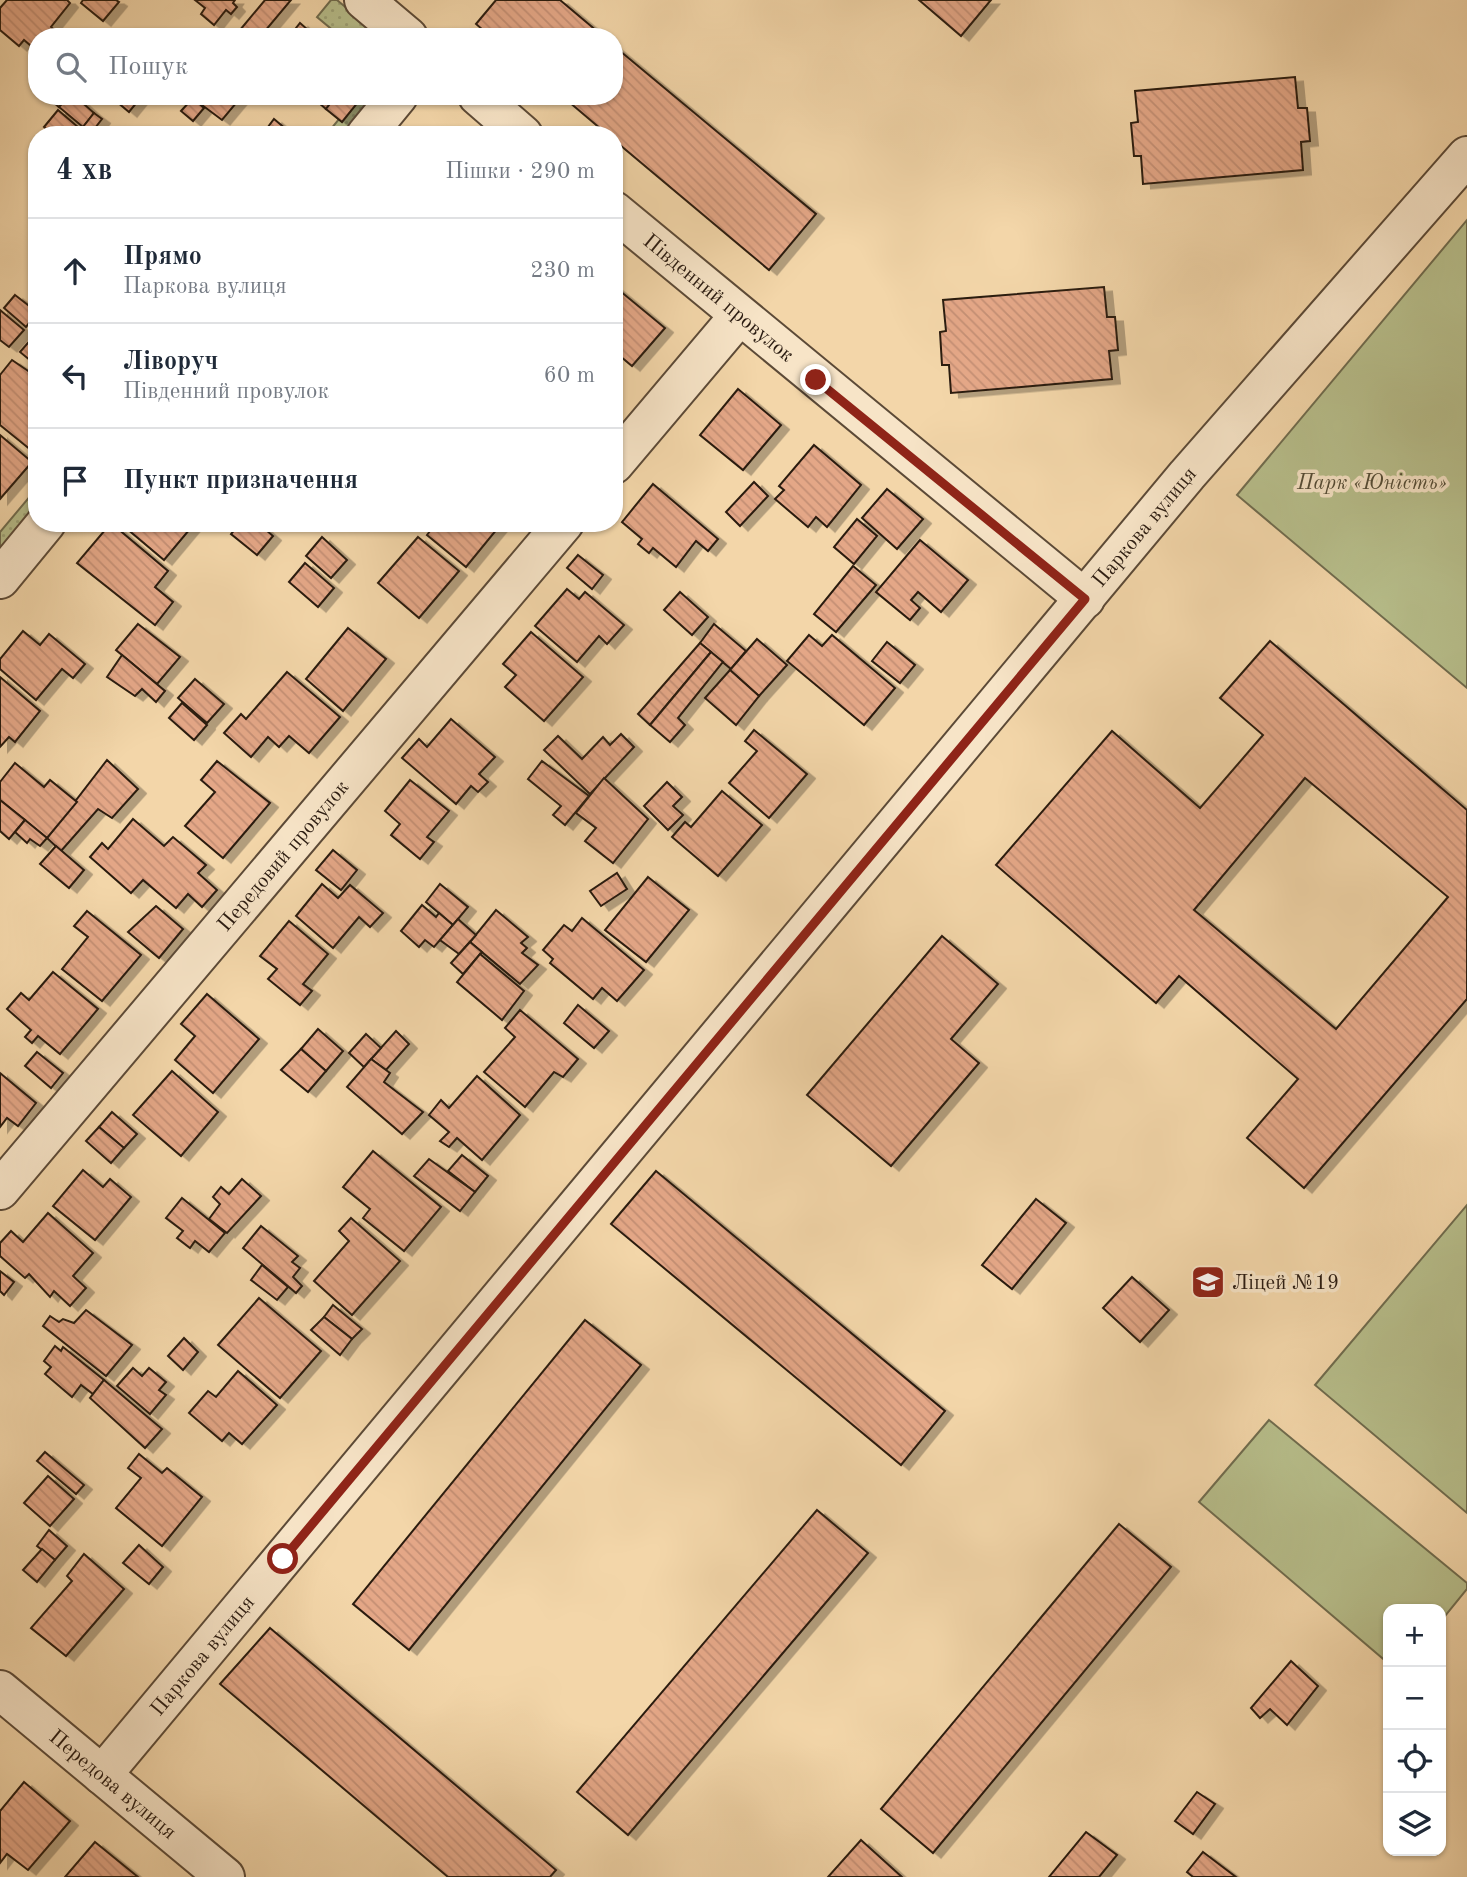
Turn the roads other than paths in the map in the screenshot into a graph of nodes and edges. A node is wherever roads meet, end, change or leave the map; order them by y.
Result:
1 (364, 0) edge
2 (397, 28) edge
3 (391, 105) edge
4 (488, 105) edge
5 (373, 126) edge
6 (513, 126) edge
7 (1467, 156) edge
8 (623, 219) edge
9 (739, 316) junction
10 (623, 453) edge
11 (39, 532) edge
12 (556, 532) edge
13 (0, 579) edge
14 (1085, 599) junction
15 (0, 1190) edge
16 (0, 1690) edge
17 (102, 1775) junction
18 (225, 1877) edge

1 - 2 street
3 - 5 street
4 - 6 street
7 - 14 street, Паркова вулиця
8 - 9 street, Південний провулок
9 - 10 street
9 - 14 street, Південний провулок
11 - 13 street
12 - 15 street, Передовий провулок
14 - 17 street, Паркова вулиця
16 - 17 street, Передова вулиця
17 - 18 street, Передова вулиця

